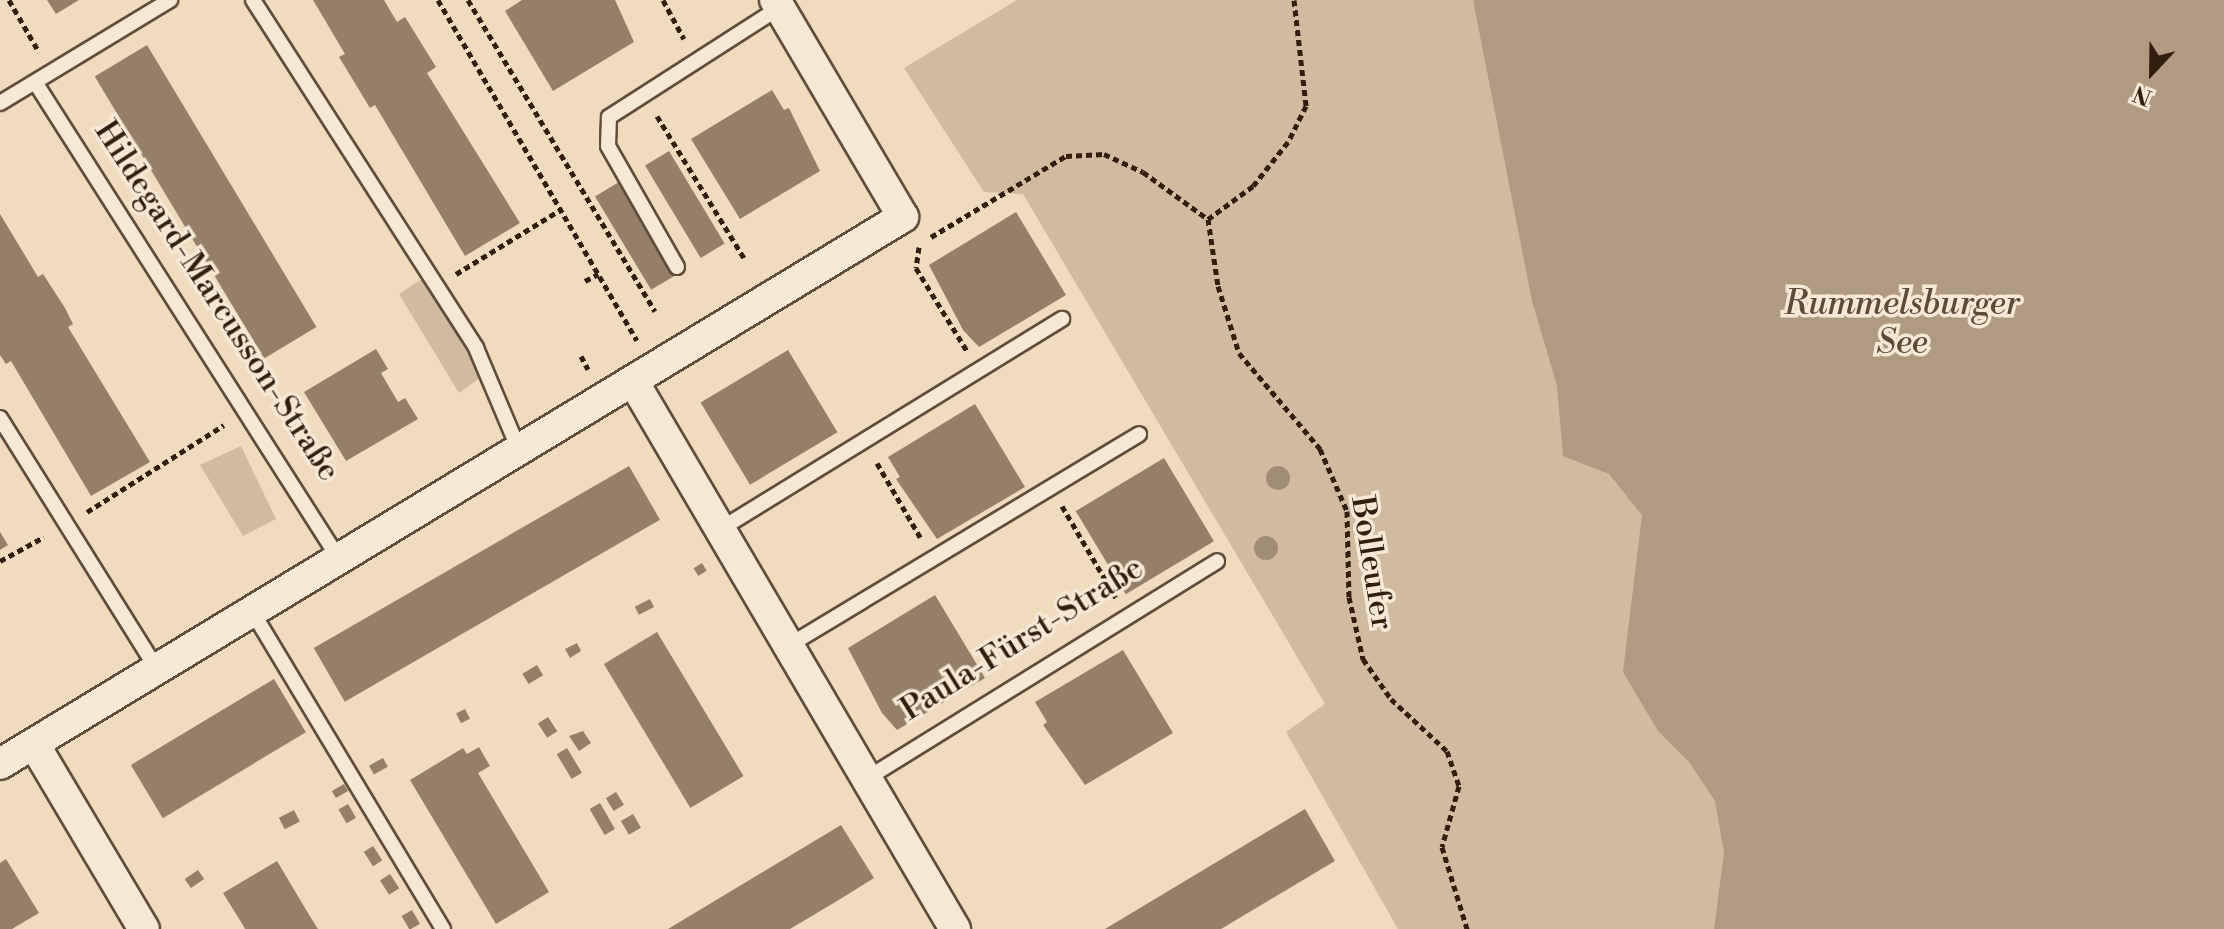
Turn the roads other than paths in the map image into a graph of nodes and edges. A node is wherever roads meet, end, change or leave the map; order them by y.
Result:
1 (170, 0) edge
2 (253, 0) edge
3 (777, 4) edge
4 (35, 82) junction
5 (0, 103) edge
6 (677, 267) dead end
7 (1062, 319) dead end
8 (643, 375) junction
9 (0, 418) edge
10 (1139, 434) dead end
11 (519, 450) junction
12 (719, 530) junction
13 (339, 559) junction
14 (1217, 561) dead end
15 (252, 611) junction
16 (788, 646) junction
17 (157, 669) junction
18 (34, 744) junction
19 (0, 764) edge
20 (866, 779) junction
21 (144, 929) edge
22 (443, 929) edge
23 (955, 929) edge

1 - 4 lane
2 - 11 lane
3 - 6 lane
3 - 8 street
4 - 5 lane
4 - 13 lane, Hildegard-Marcusson-Straße
7 - 12 lane
8 - 11 street
8 - 12 street
9 - 17 lane
10 - 16 lane
11 - 13 street
12 - 16 street
13 - 15 street
14 - 20 lane, Paula-Fürst-Straße
15 - 17 street
15 - 22 lane
16 - 20 street
17 - 18 street
18 - 19 street
18 - 21 street
20 - 23 street

